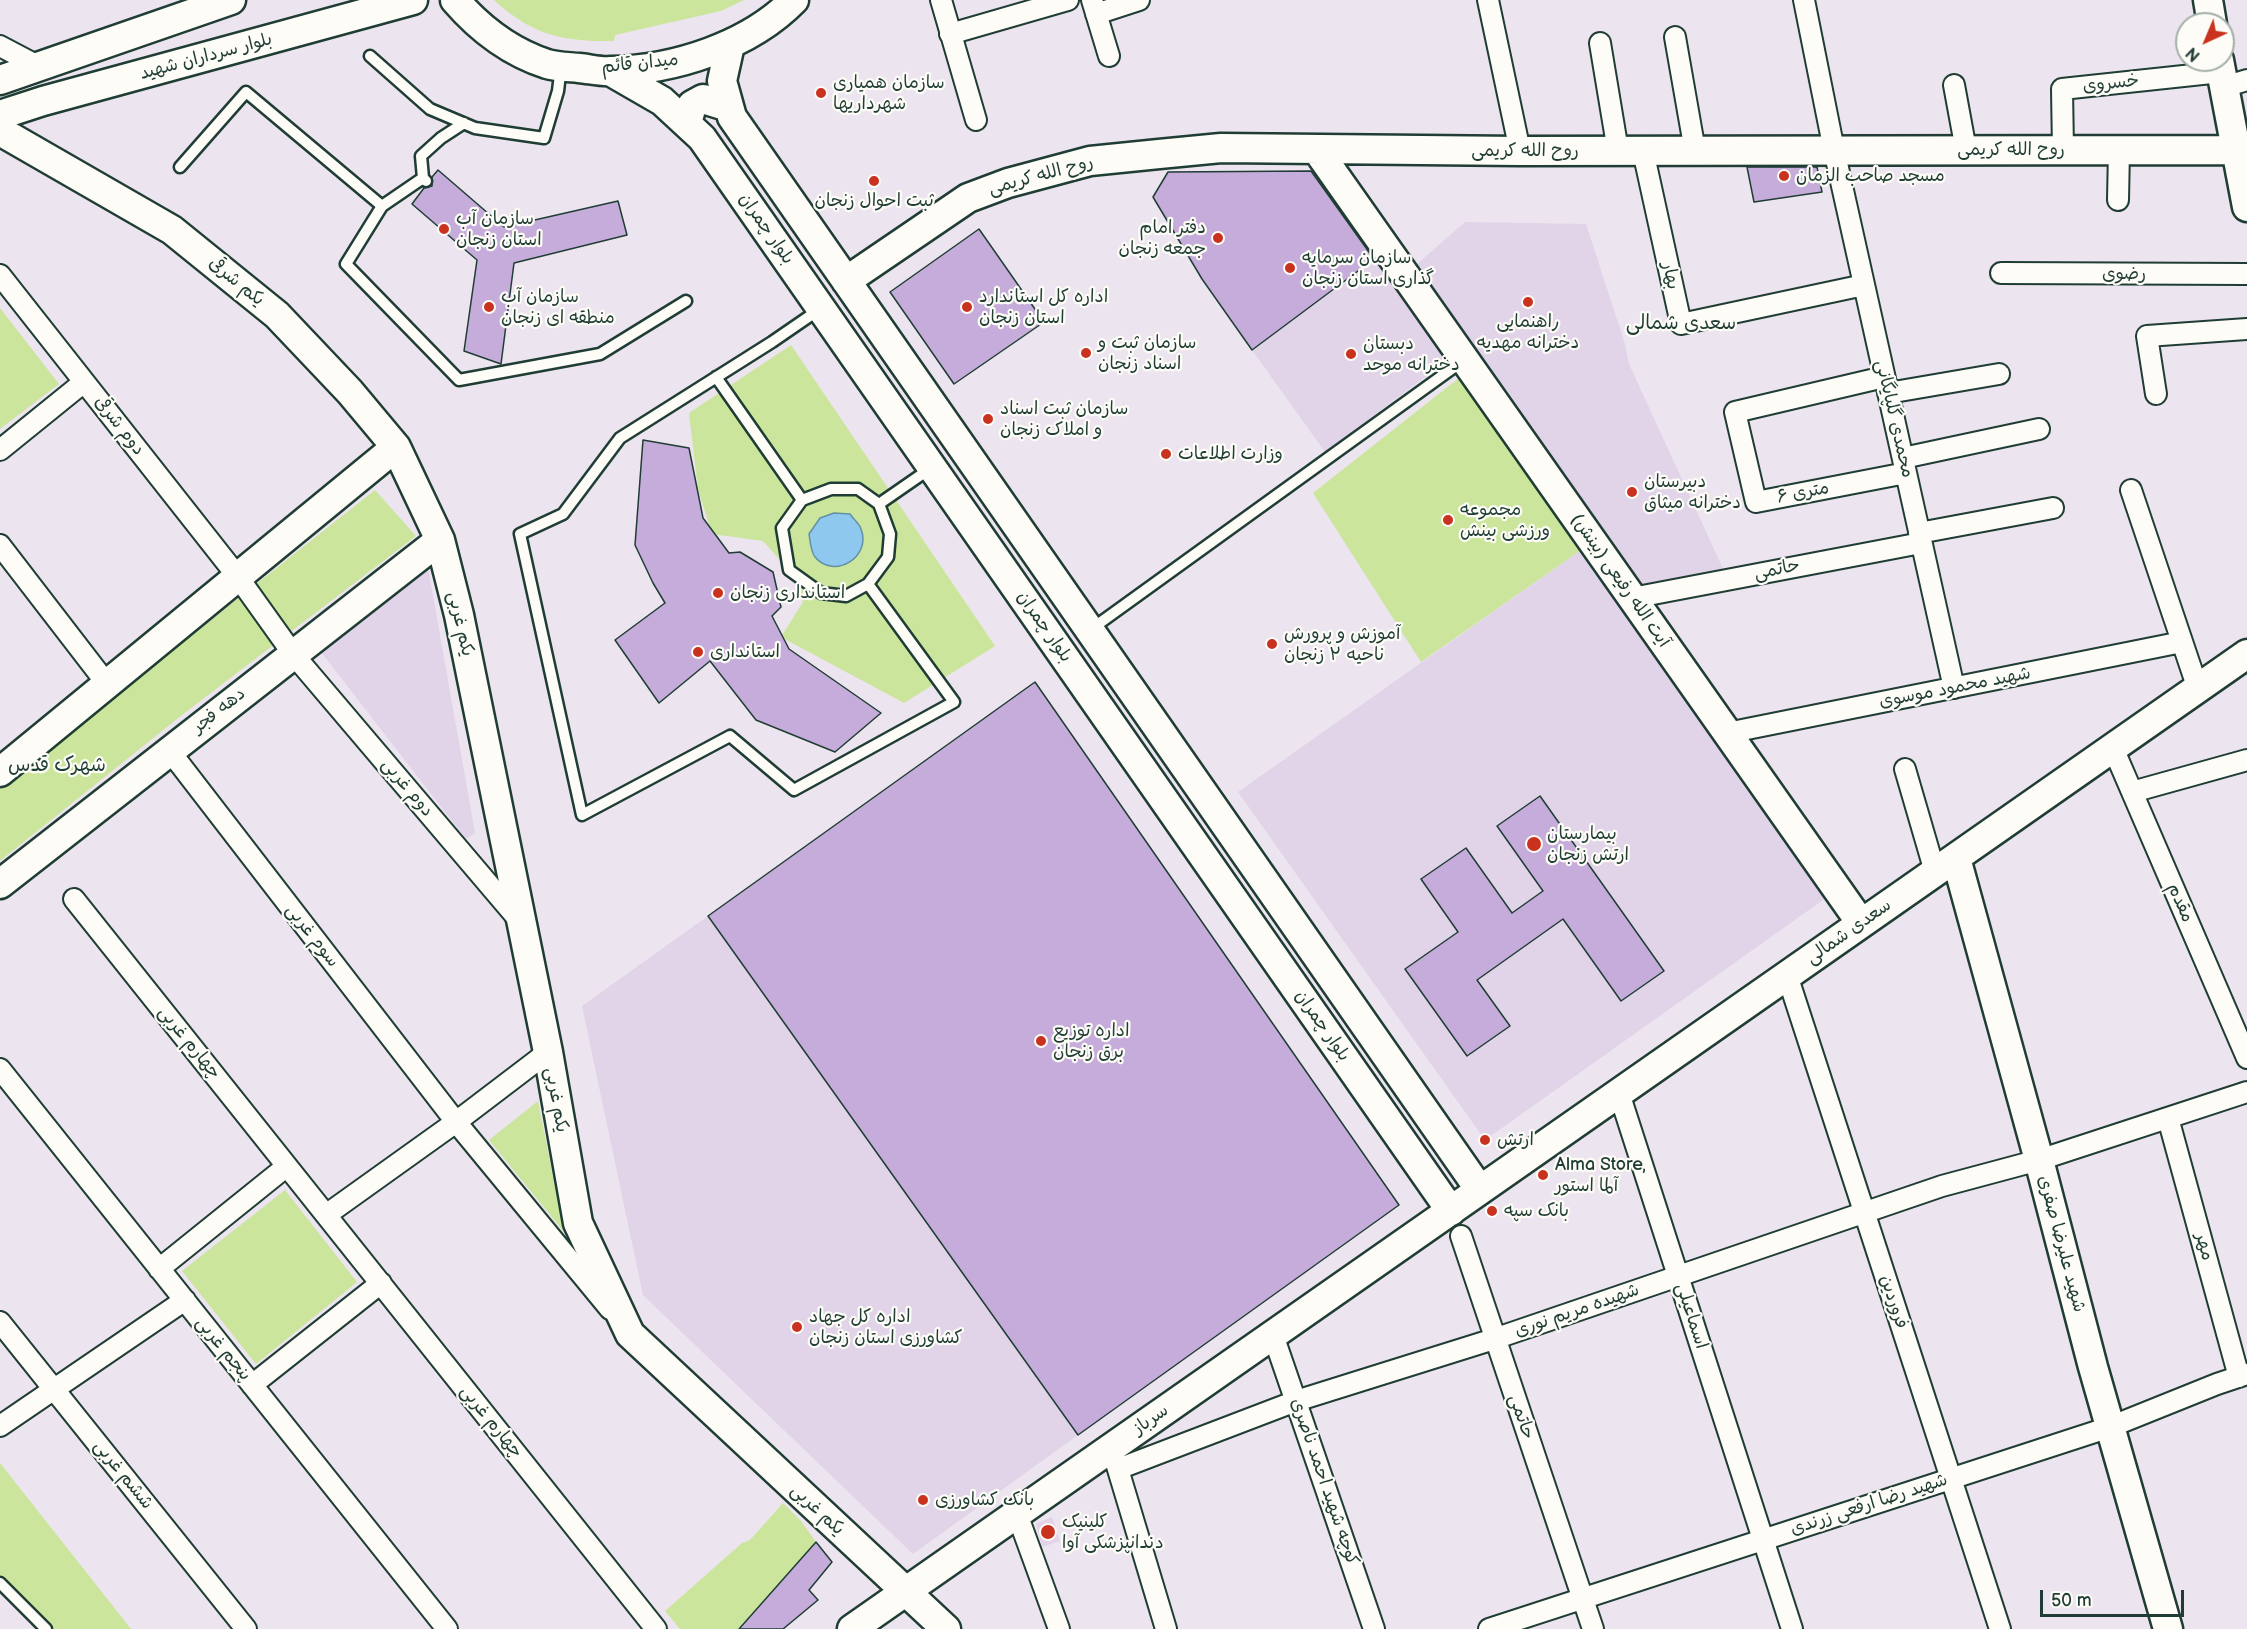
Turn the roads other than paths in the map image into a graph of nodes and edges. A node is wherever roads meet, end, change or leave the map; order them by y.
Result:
1 (231, 0) edge
2 (413, 0) edge
3 (455, 0) edge
4 (794, 0) edge
5 (941, 0) edge
6 (1068, 0) edge
7 (1139, 0) edge
8 (1488, 0) edge
9 (1804, 0) edge
10 (373, 7) edge
11 (1094, 7) edge
12 (950, 34) junction
13 (1675, 37) dead end
14 (1600, 43) dead end
15 (730, 45) junction
16 (0, 46) edge
17 (370, 56) dead end
18 (1109, 56) dead end
19 (38, 66) junction
20 (561, 66) junction
21 (610, 71) junction
22 (2228, 75) edge
23 (0, 80) edge
24 (1954, 85) dead end
25 (729, 107) junction
26 (0, 116) edge
27 (976, 120) dead end
28 (464, 123) junction
29 (687, 124) junction
30 (0, 131) edge
31 (1317, 150) junction
32 (1834, 150) junction
33 (1966, 150) junction
34 (2063, 150) junction
35 (2119, 150) junction
36 (1520, 151) junction
37 (1630, 151) junction
38 (1695, 151) junction
39 (2240, 159) edge
40 (180, 167) dead end
41 (2118, 200) dead end
42 (382, 206) junction
43 (2247, 207) edge
44 (2001, 273) dead end
45 (2247, 274) edge
46 (0, 275) edge
47 (846, 281) junction
48 (1864, 285) junction
49 (686, 301) dead end
50 (821, 308) junction
51 (2247, 329) edge
52 (1465, 360) junction
53 (1999, 374) dead end
54 (716, 377) junction
55 (84, 382) junction
56 (1886, 385) junction
57 (2156, 394) dead end
58 (2039, 429) dead end
59 (396, 447) junction
60 (0, 450) edge
61 (1904, 466) junction
62 (932, 467) junction
63 (2131, 490) dead end
64 (417, 493) joint
65 (802, 500) junction
66 (879, 504) junction
67 (2053, 508) dead end
68 (1920, 538) junction
69 (440, 540) junction
70 (0, 545) edge
71 (238, 577) junction
72 (868, 584) junction
73 (1632, 598) junction
74 (1089, 630) junction
75 (2182, 642) junction
76 (1060, 651) junction
77 (292, 654) junction
78 (2247, 654) edge
79 (107, 684) junction
80 (1954, 688) junction
81 (2198, 689) junction
82 (1727, 733) junction
83 (2112, 748) junction
84 (169, 750) junction
85 (2247, 760) edge
86 (1905, 769) dead end
87 (0, 772) edge
88 (2132, 792) junction
89 (1945, 865) junction
90 (0, 884) edge
91 (74, 899) dead end
92 (521, 922) junction
93 (1862, 923) junction
94 (1787, 975) junction
95 (548, 1052) junction
96 (2247, 1058) edge
97 (0, 1069) edge
98 (2247, 1092) edge
99 (1619, 1093) junction
100 (2168, 1118) junction
101 (456, 1122) junction
102 (1440, 1134) junction
103 (1406, 1147) junction
104 (2039, 1160) junction
105 (287, 1166) junction
106 (1480, 1190) junction
107 (1864, 1213) junction
108 (326, 1215) junction
109 (1456, 1223) junction
110 (159, 1269) junction
111 (1678, 1276) junction
112 (381, 1283) junction
113 (185, 1300) junction
114 (0, 1322) edge
115 (630, 1334) junction
116 (1273, 1335) junction
117 (1494, 1339) junction
118 (2243, 1376) edge
119 (252, 1385) junction
120 (55, 1390) junction
121 (1296, 1401) junction
122 (0, 1426) edge
123 (2110, 1427) junction
124 (1114, 1458) junction
125 (1951, 1479) junction
126 (1017, 1514) junction
127 (1763, 1540) junction
128 (0, 1583) edge
129 (905, 1592) junction
130 (1582, 1598) junction
131 (45, 1629) edge
132 (246, 1629) edge
133 (447, 1629) edge
134 (656, 1629) edge
135 (852, 1629) edge
136 (946, 1629) edge
137 (1059, 1629) edge
138 (1166, 1629) edge
139 (1374, 1629) edge
140 (1489, 1629) edge
141 (1593, 1629) edge
142 (1792, 1629) edge
143 (2000, 1629) edge
144 (2168, 1629) edge

1 - 19 street
2 - 10 street, بلوار سرداران شهید
3 - 20 street, میدان قائم
4 - 15 street, میدان قائم
5 - 12 street
6 - 12 street
7 - 11 street
8 - 36 street
9 - 32 street, محمدی گلپایگانی
10 - 26 street, بلوار سرداران شهید
11 - 18 street
12 - 27 street
13 - 38 street
14 - 37 street
15 - 21 street, میدان قائم
15 - 25 street, بلوار چمران
16 - 19 street
17 - 28 lane
19 - 23 street
20 - 21 street, میدان قائم
20 - 28 lane
21 - 29 street, بلوار چمران
22 - 34 street, خسروی
22 - 39 street
24 - 33 street
25 - 29 street
25 - 47 street, بلوار چمران
28 - 42 lane
29 - 50 street, بلوار چمران
30 - 59 street, یکم شرقی
31 - 36 street, روح الله کریمی
31 - 47 street, روح الله کریمی
31 - 52 street, آیت الله رفیعی (بینش)
32 - 33 street, روح الله کریمی
32 - 38 street, روح الله کریمی
32 - 48 street, محمدی گلپایگانی
33 - 34 street, روح الله کریمی
34 - 35 street, روح الله کریمی
35 - 39 street, روح الله کریمی
35 - 41 street
36 - 37 street, روح الله کریمی
37 - 38 street, روح الله کریمی
37 - 48 street, بهار
39 - 43 street
40 - 42 lane
42 - 49 lane
44 - 45 street, رضوی
46 - 55 street, دوم شرقی
47 - 74 street, بلوار چمران
48 - 56 street, محمدی گلپایگانی
50 - 54 lane
50 - 62 street, بلوار چمران
51 - 57 street
52 - 73 street, آیت الله رفیعی (بینش)
52 - 74 lane
53 - 56 street
54 - 65 lane
54 - 72 lane
55 - 60 street
55 - 71 street, دوم شرقی
56 - 61 street, محمدی گلپایگانی
56 - 61 street, ۶ متری
58 - 61 street
59 - 64 street, یکم شرقی
59 - 71 street
61 - 68 street, محمدی گلپایگانی
62 - 66 lane
62 - 76 street, بلوار چمران
63 - 75 street
64 - 69 street, یکم غربی
65 - 66 lane
65 - 72 lane
66 - 72 lane
67 - 68 street, حاتمی
68 - 73 street, حاتمی
68 - 80 street, محمدی گلپایگانی
69 - 77 street, دهه فجر
69 - 92 street, یکم غربی
70 - 79 street
71 - 77 street, دوم شرقی
71 - 79 street
73 - 82 street, آیت الله رفیعی (بینش)
74 - 76 street
74 - 102 street, بلوار چمران
75 - 80 street, شهید محمود موسوی
75 - 81 street
76 - 103 street, بلوار چمران
77 - 84 street, دهه فجر
77 - 92 street, دوم غربی
78 - 81 street, سعدی شمالی
79 - 87 street
80 - 82 street, شهید محمود موسوی
81 - 83 street, سعدی شمالی
82 - 93 street, آیت الله رفیعی (بینش)
83 - 88 street, مقدم
83 - 89 street, سعدی شمالی
84 - 90 street, دهه فجر
84 - 101 street, سوم غربی
85 - 88 street
86 - 89 street
88 - 96 street, مقدم
89 - 93 street, سعدی شمالی
89 - 104 street, شهید علیرضا صفری
91 - 105 street, چهارم غربی
92 - 95 street, یکم غربی
93 - 94 street, سعدی شمالی
94 - 99 street, سعدی شمالی
94 - 107 street, فروردین
95 - 101 street
95 - 115 street, یکم غربی
97 - 110 street, پنجم غربی
98 - 100 street, شهیده مریم نوری
99 - 106 street, سعدی شمالی
99 - 111 street, اسماعیلی
100 - 104 street, شهیده مریم نوری
100 - 118 street, مهر
101 - 108 street
101 - 115 street, سوم غربی
102 - 103 street
102 - 106 street, بلوار چمران
103 - 109 street, بلوار چمران
104 - 107 street, شهیده مریم نوری
104 - 123 street, شهید علیرضا صفری
105 - 108 street, چهارم غربی
105 - 110 street
106 - 109 street, سعدی شمالی
107 - 111 street, شهیده مریم نوری
107 - 125 street, فروردین
108 - 112 street, چهارم غربی
109 - 116 street, سرباز
109 - 117 street, حاتمی
110 - 113 street, پنجم غربی
111 - 117 street, شهیده مریم نوری
111 - 127 street, اسماعیلی
112 - 119 street
112 - 134 street, چهارم غربی
113 - 119 street, پنجم غربی
113 - 120 street
114 - 120 street, ششم غربی
115 - 129 street, یکم غربی
116 - 121 street, کوچه شهید احمد ناصری
116 - 124 street, سرباز
117 - 121 street, شهیده مریم نوری
117 - 130 street, حاتمی
118 - 123 street, شهید رضا ارفعی زرندی
119 - 133 street, پنجم غربی
120 - 122 street
120 - 132 street, ششم غربی
121 - 124 street, شهیده مریم نوری
121 - 139 street, کوچه شهید احمد ناصری
123 - 125 street, شهید رضا ارفعی زرندی
123 - 144 street, شهید علیرضا صفری
124 - 126 street, سرباز
124 - 138 street
125 - 127 street, شهید رضا ارفعی زرندی
125 - 143 street, فروردین
126 - 129 street, سرباز
126 - 137 street
127 - 130 street, شهید رضا ارفعی زرندی
127 - 142 street, اسماعیلی
128 - 131 lane
129 - 135 street, سرباز
129 - 136 street, یکم غربی
130 - 140 street, شهید رضا ارفعی زرندی
130 - 141 street, حاتمی

